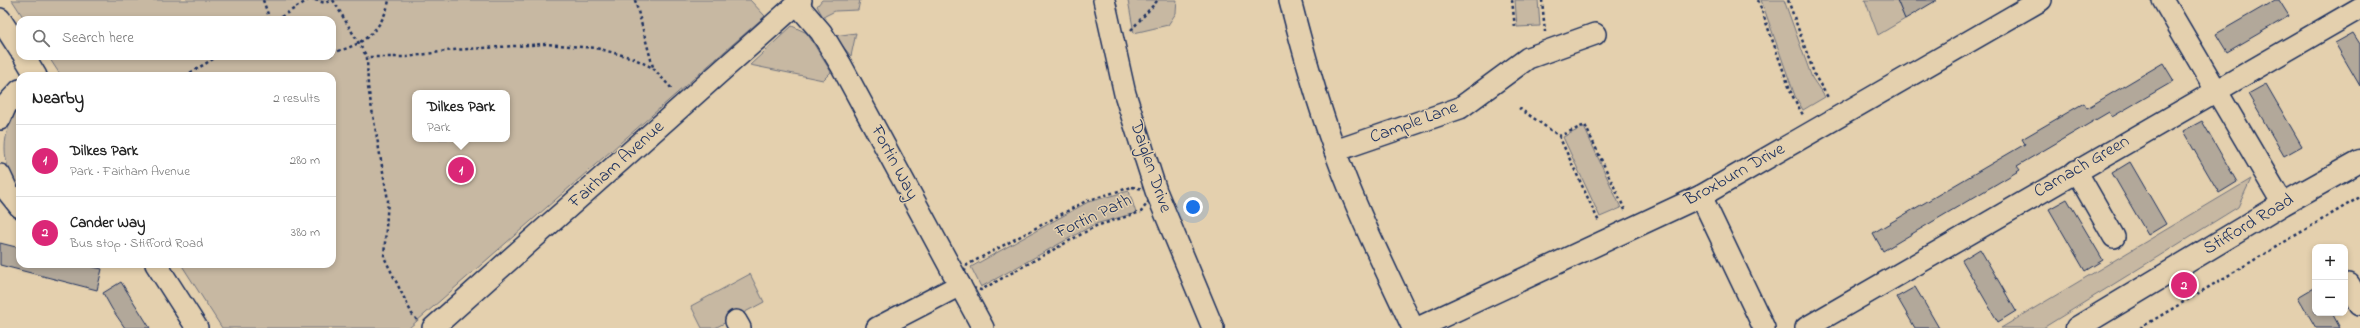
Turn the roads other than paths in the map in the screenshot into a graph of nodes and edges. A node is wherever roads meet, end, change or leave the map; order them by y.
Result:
1 (1104, 0) edge
2 (1290, 0) edge
3 (2041, 0) edge
4 (2163, 0) edge
5 (799, 2) edge
6 (2360, 8) edge
7 (0, 19) edge
8 (1595, 34) dead end
9 (16, 44) edge
10 (26, 60) edge
11 (34, 72) edge
12 (2215, 90) junction
13 (16, 94) edge
14 (0, 119) edge
15 (1335, 151) junction
16 (2360, 161) edge
17 (2076, 171) junction
18 (1701, 196) junction
19 (2283, 204) junction
20 (2114, 237) dead end
21 (159, 268) edge
22 (2349, 284) dead end
23 (960, 285) junction
24 (2360, 304) edge
25 (427, 326) edge
26 (197, 328) edge
27 (877, 328) edge
28 (983, 328) edge
29 (1213, 328) edge
30 (1413, 328) edge
31 (1418, 328) edge
32 (1764, 328) edge
33 (1806, 328) edge
34 (2077, 328) edge

1 - 29 street, Daiglen Drive
2 - 15 street
3 - 18 street, Broxburn Drive
4 - 12 street
5 - 23 street, Fortin Way
5 - 25 street, Fairham Avenue
6 - 12 street, Carnach Green
7 - 9 street
8 - 15 street, Cample Lane
10 - 11 street
12 - 17 street, Carnach Green
12 - 19 street
13 - 14 street
15 - 30 street
16 - 19 main road, Stifford Road
17 - 20 street
17 - 33 street, Carnach Green
18 - 31 street, Broxburn Drive
18 - 32 street
19 - 34 main road, Stifford Road
21 - 26 street
22 - 24 street
23 - 27 street
23 - 28 street, Fortin Way

